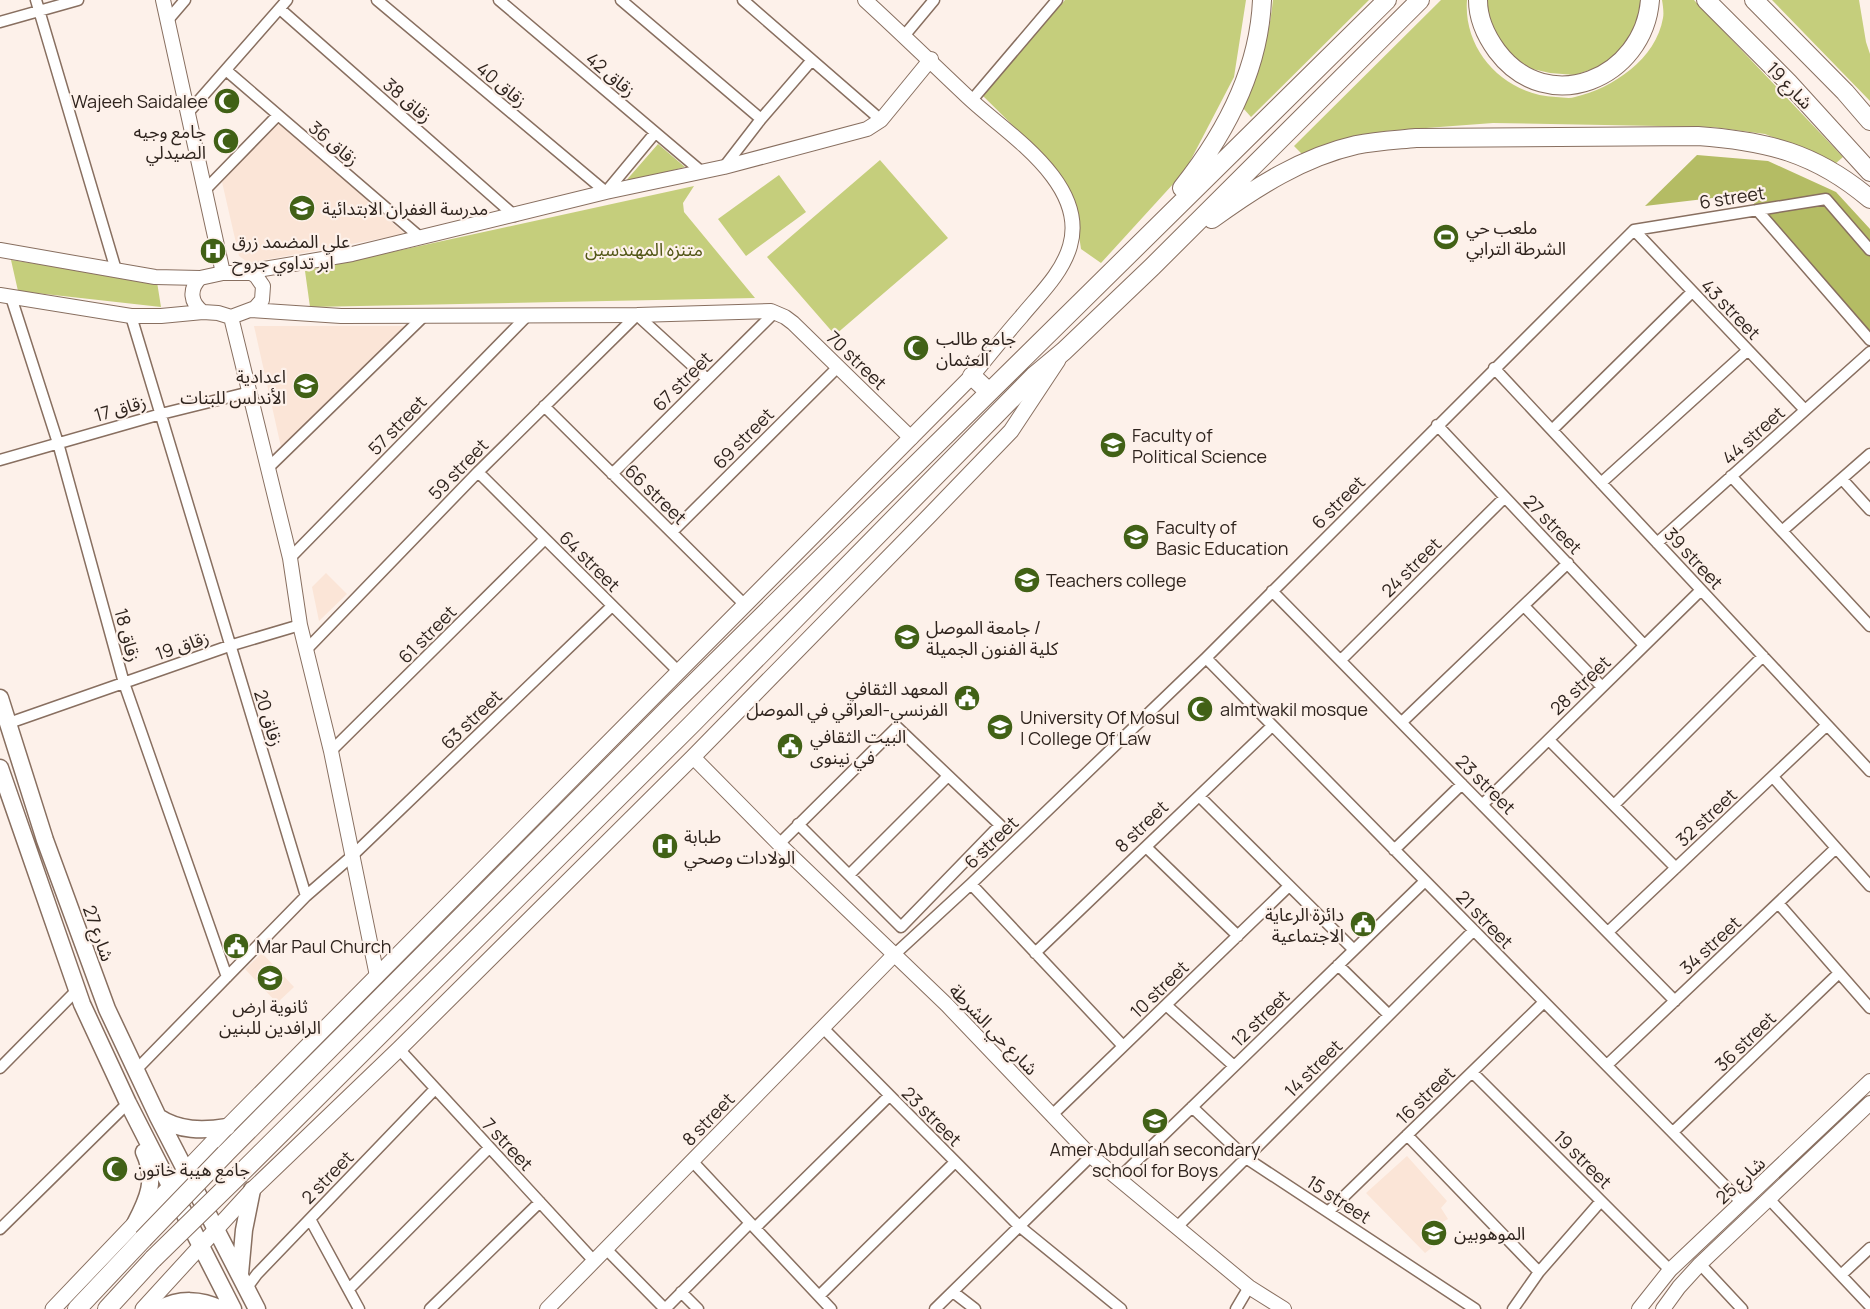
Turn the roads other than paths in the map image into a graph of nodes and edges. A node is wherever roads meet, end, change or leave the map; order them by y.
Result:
1 (78, 0) edge
2 (163, 0) edge
3 (185, 0) edge
4 (377, 0) edge
5 (500, 0) edge
6 (621, 0) edge
7 (743, 0) edge
8 (866, 0) edge
9 (934, 0) edge
10 (1057, 0) edge
11 (1262, 0) edge
12 (1387, 0) edge
13 (1420, 0) edge
14 (1478, 0) edge
15 (1650, 0) edge
16 (1706, 0) edge
17 (1754, 0) edge
18 (283, 4) edge
19 (38, 6) edge
20 (167, 21) junction
21 (0, 22) edge
22 (904, 36) junction
23 (930, 59) junction
24 (812, 60) junction
25 (227, 71) junction
26 (972, 100) junction
27 (187, 114) junction
28 (278, 116) junction
29 (761, 119) junction
30 (881, 120) junction
31 (1870, 120) edge
32 (655, 133) junction
33 (724, 167) junction
34 (702, 172) junction
35 (1870, 172) edge
36 (205, 190) junction
37 (606, 192) junction
38 (1870, 199) edge
39 (1757, 210) junction
40 (515, 216) junction
41 (1634, 230) junction
42 (421, 238) junction
43 (0, 250) edge
44 (1870, 250) edge
45 (1127, 255) junction
46 (291, 266) junction
47 (1152, 267) junction
48 (116, 270) junction
49 (246, 272) junction
50 (223, 273) junction
51 (200, 278) junction
52 (263, 288) junction
53 (1692, 292) junction
54 (6, 296) edge
55 (251, 310) junction
56 (203, 312) junction
57 (775, 312) junction
58 (294, 313) junction
59 (528, 315) junction
60 (637, 315) junction
61 (131, 316) junction
62 (424, 316) junction
63 (231, 317) junction
64 (1870, 340) edge
65 (1748, 350) junction
66 (1064, 351) junction
67 (1870, 352) edge
68 (838, 367) junction
69 (1494, 368) junction
70 (972, 376) junction
71 (707, 379) junction
72 (250, 392) junction
73 (989, 392) junction
74 (544, 406) junction
75 (1805, 410) junction
76 (161, 414) junction
77 (1437, 425) junction
78 (1552, 430) junction
79 (911, 438) junction
80 (58, 443) junction
81 (1870, 454) edge
82 (0, 460) edge
83 (268, 468) junction
84 (478, 472) junction
85 (612, 474) junction
86 (1731, 476) junction
87 (1842, 479) junction
88 (1601, 483) junction
89 (1504, 498) junction
90 (1870, 510) edge
91 (1782, 531) junction
92 (672, 532) junction
93 (546, 539) junction
94 (1657, 543) junction
95 (290, 558) junction
96 (1568, 563) junction
97 (1701, 590) junction
98 (1272, 591) junction
99 (746, 605) junction
100 (612, 606) junction
101 (1524, 606) junction
102 (300, 625) junction
103 (1870, 626) edge
104 (1644, 645) junction
105 (229, 646) junction
106 (306, 650) junction
107 (1763, 656) junction
108 (1206, 658) junction
109 (1341, 660) junction
110 (679, 672) junction
111 (124, 683) junction
112 (1602, 687) junction
113 (0, 698) edge
114 (1403, 721) junction
115 (9, 723) junction
116 (1827, 725) junction
117 (1272, 726) junction
118 (1549, 740) junction
119 (331, 751) junction
120 (1870, 752) edge
121 (693, 757) junction
122 (1861, 761) junction
123 (0, 768) edge
124 (1870, 771) edge
125 (948, 776) junction
126 (1773, 777) junction
127 (1462, 784) junction
128 (1199, 796) junction
129 (1483, 804) junction
130 (1614, 805) junction
131 (798, 824) junction
132 (779, 844) junction
133 (1146, 847) junction
134 (1836, 848) junction
135 (1394, 850) junction
136 (352, 856) junction
137 (1676, 868) junction
138 (849, 874) junction
139 (1425, 881) junction
140 (971, 884) junction
141 (1289, 886) junction
142 (1870, 886) edge
143 (306, 896) junction
144 (1778, 903) junction
145 (1473, 931) junction
146 (1608, 932) junction
147 (1238, 936) junction
148 (1354, 950) junction
149 (1035, 953) junction
150 (895, 954) junction
151 (1338, 965) junction
152 (1839, 973) junction
153 (376, 976) junction
154 (227, 977) junction
155 (77, 990) junction
156 (1675, 1001) junction
157 (1544, 1002) junction
158 (1166, 1005) junction
159 (1870, 1008) edge
160 (1389, 1015) junction
161 (822, 1027) junction
162 (1123, 1046) junction
163 (399, 1049) junction
164 (1607, 1065) junction
165 (1234, 1066) junction
166 (0, 1068) edge
167 (136, 1070) junction
168 (1472, 1072) junction
169 (1870, 1081) edge
170 (435, 1090) junction
171 (889, 1096) junction
172 (128, 1103) junction
173 (1870, 1103) edge
174 (1192, 1107) junction
175 (1051, 1116) junction
176 (158, 1117) junction
177 (227, 1127) junction
178 (1673, 1132) junction
179 (1407, 1135) junction
180 (489, 1148) junction
181 (1091, 1156) junction
182 (1246, 1158) junction
183 (693, 1162) junction
184 (955, 1162) junction
185 (185, 1172) junction
186 (1118, 1179) junction
187 (170, 1187) junction
188 (252, 1190) junction
189 (1768, 1199) junction
190 (1601, 1201) junction
191 (540, 1202) junction
192 (1742, 1203) junction
193 (1328, 1212) junction
194 (310, 1219) junction
195 (752, 1226) junction
196 (1019, 1226) junction
197 (1176, 1228) junction
198 (0, 1229) edge
199 (216, 1230) junction
200 (139, 1231) junction
201 (200, 1245) junction
202 (1870, 1248) edge
203 (606, 1249) junction
204 (594, 1261) junction
205 (1700, 1264) junction
206 (1670, 1270) junction
207 (1539, 1272) junction
208 (1841, 1275) junction
209 (243, 1282) junction
210 (1249, 1287) junction
211 (349, 1289) junction
212 (681, 1292) junction
213 (953, 1292) junction
214 (819, 1296) junction
215 (1870, 1306) edge
216 (53, 1309) edge
217 (77, 1309) edge
218 (107, 1309) edge
219 (143, 1309) edge
220 (160, 1309) edge
221 (221, 1309) edge
222 (232, 1309) edge
223 (257, 1309) edge
224 (359, 1309) edge
225 (430, 1309) edge
226 (547, 1309) edge
227 (665, 1309) edge
228 (698, 1309) edge
229 (831, 1309) edge
230 (935, 1309) edge
231 (975, 1309) edge
232 (1121, 1309) edge
233 (1236, 1309) edge
234 (1284, 1309) edge
235 (1475, 1309) edge
236 (1513, 1309) edge
237 (1639, 1309) edge
238 (1663, 1309) edge
239 (1742, 1309) edge

1 - 19 street
2 - 20 street
3 - 20 street
4 - 37 street, زقاق 40
5 - 32 street, زقاق 42
6 - 29 street
7 - 24 street
8 - 22 street
9 - 22 street
10 - 26 street
11 - 45 highway
12 - 45 highway
13 - 47 highway
14 - 15 highway
16 - 35 highway, شارع 19
17 - 31 highway, شارع 19
18 - 25 street
18 - 40 street, زقاق 38
19 - 21 street
19 - 48 street
20 - 27 street
22 - 23 street
23 - 26 street
23 - 30 street
24 - 29 street
24 - 30 street
25 - 27 street
25 - 28 street, زقاق 36
26 - 70 street
27 - 36 street
28 - 36 street
28 - 42 street, زقاق 36
29 - 33 street
30 - 33 street
32 - 34 street, زقاق 42
32 - 37 street
33 - 34 street
34 - 37 street
36 - 50 street
37 - 40 street
38 - 47 highway
39 - 41 street, 6 street
39 - 44 street, 6 street
39 - 64 street
40 - 42 street
41 - 53 street, 43 street
41 - 69 street, 6 street
42 - 46 street
43 - 48 street
45 - 73 highway
46 - 49 street
46 - 52 street
47 - 66 highway
48 - 51 street
49 - 50 street
49 - 52 street
50 - 51 street
51 - 56 street
52 - 55 street
52 - 58 street
53 - 65 street, 43 street
53 - 78 street
54 - 61 street
54 - 80 street, زقاق 18
55 - 58 street
55 - 63 street
56 - 61 street
56 - 63 street
57 - 60 street
57 - 68 street, 70 street
57 - 71 street, 67 street
58 - 62 street
59 - 60 street
59 - 62 street
59 - 95 street, 57 street
60 - 71 street
60 - 74 street, 59 street
61 - 76 street, زقاق 20
62 - 83 street
63 - 72 street
65 - 75 street, 43 street
65 - 88 street
66 - 121 main road
66 - 218 highway, bridge
67 - 75 street, 44 street
68 - 79 street, 70 street
68 - 92 street, 69 street
69 - 77 street, 6 street
69 - 78 street, 39 street
70 - 73 highway
70 - 79 main road
71 - 85 street, 67 street
72 - 76 street, زقاق 17
72 - 83 street
73 - 200 highway, bridge
74 - 84 street, 59 street
74 - 85 street, 66 street
75 - 86 street, 44 street
76 - 80 street, زقاق 17
76 - 105 street, زقاق 20
77 - 89 street, 27 street
77 - 98 street, 6 street
78 - 88 street, 39 street
79 - 99 main road
80 - 82 street, زقاق 17
80 - 111 street, زقاق 18
81 - 87 street
83 - 95 street
84 - 93 street, 64 street
84 - 106 street, 59 street
85 - 92 street, 66 street
86 - 91 street
86 - 94 street, 44 street
87 - 90 street
87 - 91 street
88 - 94 street, 39 street
89 - 96 street, 27 street
89 - 109 street, 24 street
91 - 103 street
92 - 99 street, 66 street
93 - 100 street, 64 street
93 - 119 street, 61 street
94 - 97 street, 39 street
95 - 102 street
96 - 101 street
96 - 104 street, 27 street
97 - 104 street, 28 street
97 - 107 street, 39 street
98 - 108 street, 6 street
98 - 109 street, 23 street
99 - 110 main road
100 - 110 street, 64 street
100 - 136 street, 63 street
101 - 112 street
101 - 114 street
102 - 105 street, زقاق 19
102 - 106 street
104 - 112 street, 28 street
105 - 111 street, زقاق 19
105 - 143 street, زقاق 20
106 - 119 street
107 - 116 street, 39 street
107 - 130 street
108 - 117 street, 21 street
108 - 140 street, 6 street
109 - 114 street, 23 street
110 - 153 main road
111 - 115 street, زقاق 19
111 - 154 street, زقاق 18
112 - 118 street, 28 street
113 - 115 main road, شارع 27
114 - 127 street, 23 street
115 - 167 main road, شارع 27
116 - 122 street, 39 street
116 - 126 street, 32 street
117 - 128 street, 8 street
117 - 135 street, 21 street
118 - 129 street, 28 street
118 - 130 street
119 - 136 street
120 - 122 street
121 - 132 street, شارع حي الشرطة
121 - 163 main road
122 - 124 street, 39 street
123 - 155 main road
125 - 131 street
125 - 138 street
125 - 138 street
126 - 134 street
126 - 137 street, 32 street
127 - 129 street, 23 street
127 - 135 street
128 - 133 street, 8 street
128 - 141 street
129 - 146 street, 23 street
130 - 137 street
131 - 132 street
131 - 138 street
132 - 150 street, شارع حي الشرطة
133 - 147 street
133 - 149 street, 8 street
134 - 142 street
134 - 144 street, 34 street
135 - 139 street, 21 street
136 - 143 street, 63 street
136 - 153 street
137 - 146 street, 32 street
139 - 145 street, 21 street
139 - 148 street, 12 street
140 - 149 street
140 - 150 street, 6 street
141 - 147 street, 10 street
141 - 148 street
143 - 154 street
144 - 152 street
144 - 156 street, 34 street
145 - 157 street, 21 street
145 - 160 street, 14 street
146 - 156 street, 23 street
147 - 158 street, 10 street
148 - 151 street, 12 street
149 - 162 street
150 - 161 street, 8 street
150 - 175 street, شارع حي الشرطة
151 - 160 street
151 - 165 street, 12 street
152 - 159 street
152 - 178 street, 36 street
153 - 177 main road
154 - 167 street
155 - 166 street
155 - 172 main road
156 - 164 street, 34 street
157 - 164 street, 21 street
157 - 168 street, 16 street
158 - 162 street, 10 street
158 - 165 street
160 - 182 street, 14 street
161 - 171 street, 23 street
161 - 183 street, 8 street
162 - 175 street, 10 street
163 - 170 street, 7 street
163 - 188 main road
164 - 178 street, 21 street
165 - 174 street, 12 street
167 - 176 main road, شارع 27
168 - 179 street, 16 street
168 - 190 street, 19 street
169 - 192 street, شارع 25
170 - 180 street, 7 street
170 - 194 street, 2 street
171 - 184 street, 23 street
171 - 195 street
172 - 187 main road
172 - 198 street
172 - 200 main road
173 - 189 street, شارع 25
174 - 182 street, 15 street
174 - 186 street, 12 street
175 - 181 street, شارع حي الشرطة
176 - 177 main road
176 - 185 main road, شارع 27
177 - 185 main road
178 - 192 street, 21 street
179 - 193 street, 16 street
179 - 207 street
180 - 191 street, 7 street
180 - 211 street
181 - 186 street, شارع حي الشرطة
181 - 196 street
182 - 193 street, 15 street
182 - 197 street, 14 street
183 - 195 street
183 - 203 street, 8 street
184 - 196 street, 23 street
184 - 214 street
185 - 187 main road
185 - 199 main road, شارع 27
186 - 197 street, شارع حي الشرطة
187 - 200 main road
187 - 201 main road
188 - 199 main road
188 - 209 main road
189 - 205 street, شارع 25
189 - 208 street
190 - 206 street, 19 street
190 - 207 street
191 - 204 street, 7 street
191 - 225 street
192 - 206 street, شارع 25
193 - 235 street, 15 street
194 - 209 street, 2 street
194 - 211 street
195 - 212 street
195 - 214 street
196 - 213 street
196 - 232 street, 23 street
197 - 210 street, شارع حي الشرطة
199 - 201 main road
199 - 209 main road, شارع 27
200 - 216 main road
200 - 217 highway
201 - 219 main road
201 - 222 main road
202 - 208 street
203 - 204 street, 8 street
203 - 227 street
204 - 226 street, 8 street
205 - 238 street, شارع 25
205 - 239 street
206 - 237 street, شارع 25
207 - 236 street
208 - 215 street
209 - 223 main road, شارع 27
210 - 233 street
210 - 234 street, شارع حي الشرطة
211 - 224 street
212 - 227 street
212 - 228 street
213 - 230 street
213 - 231 street
214 - 229 street
220 - 221 main road

